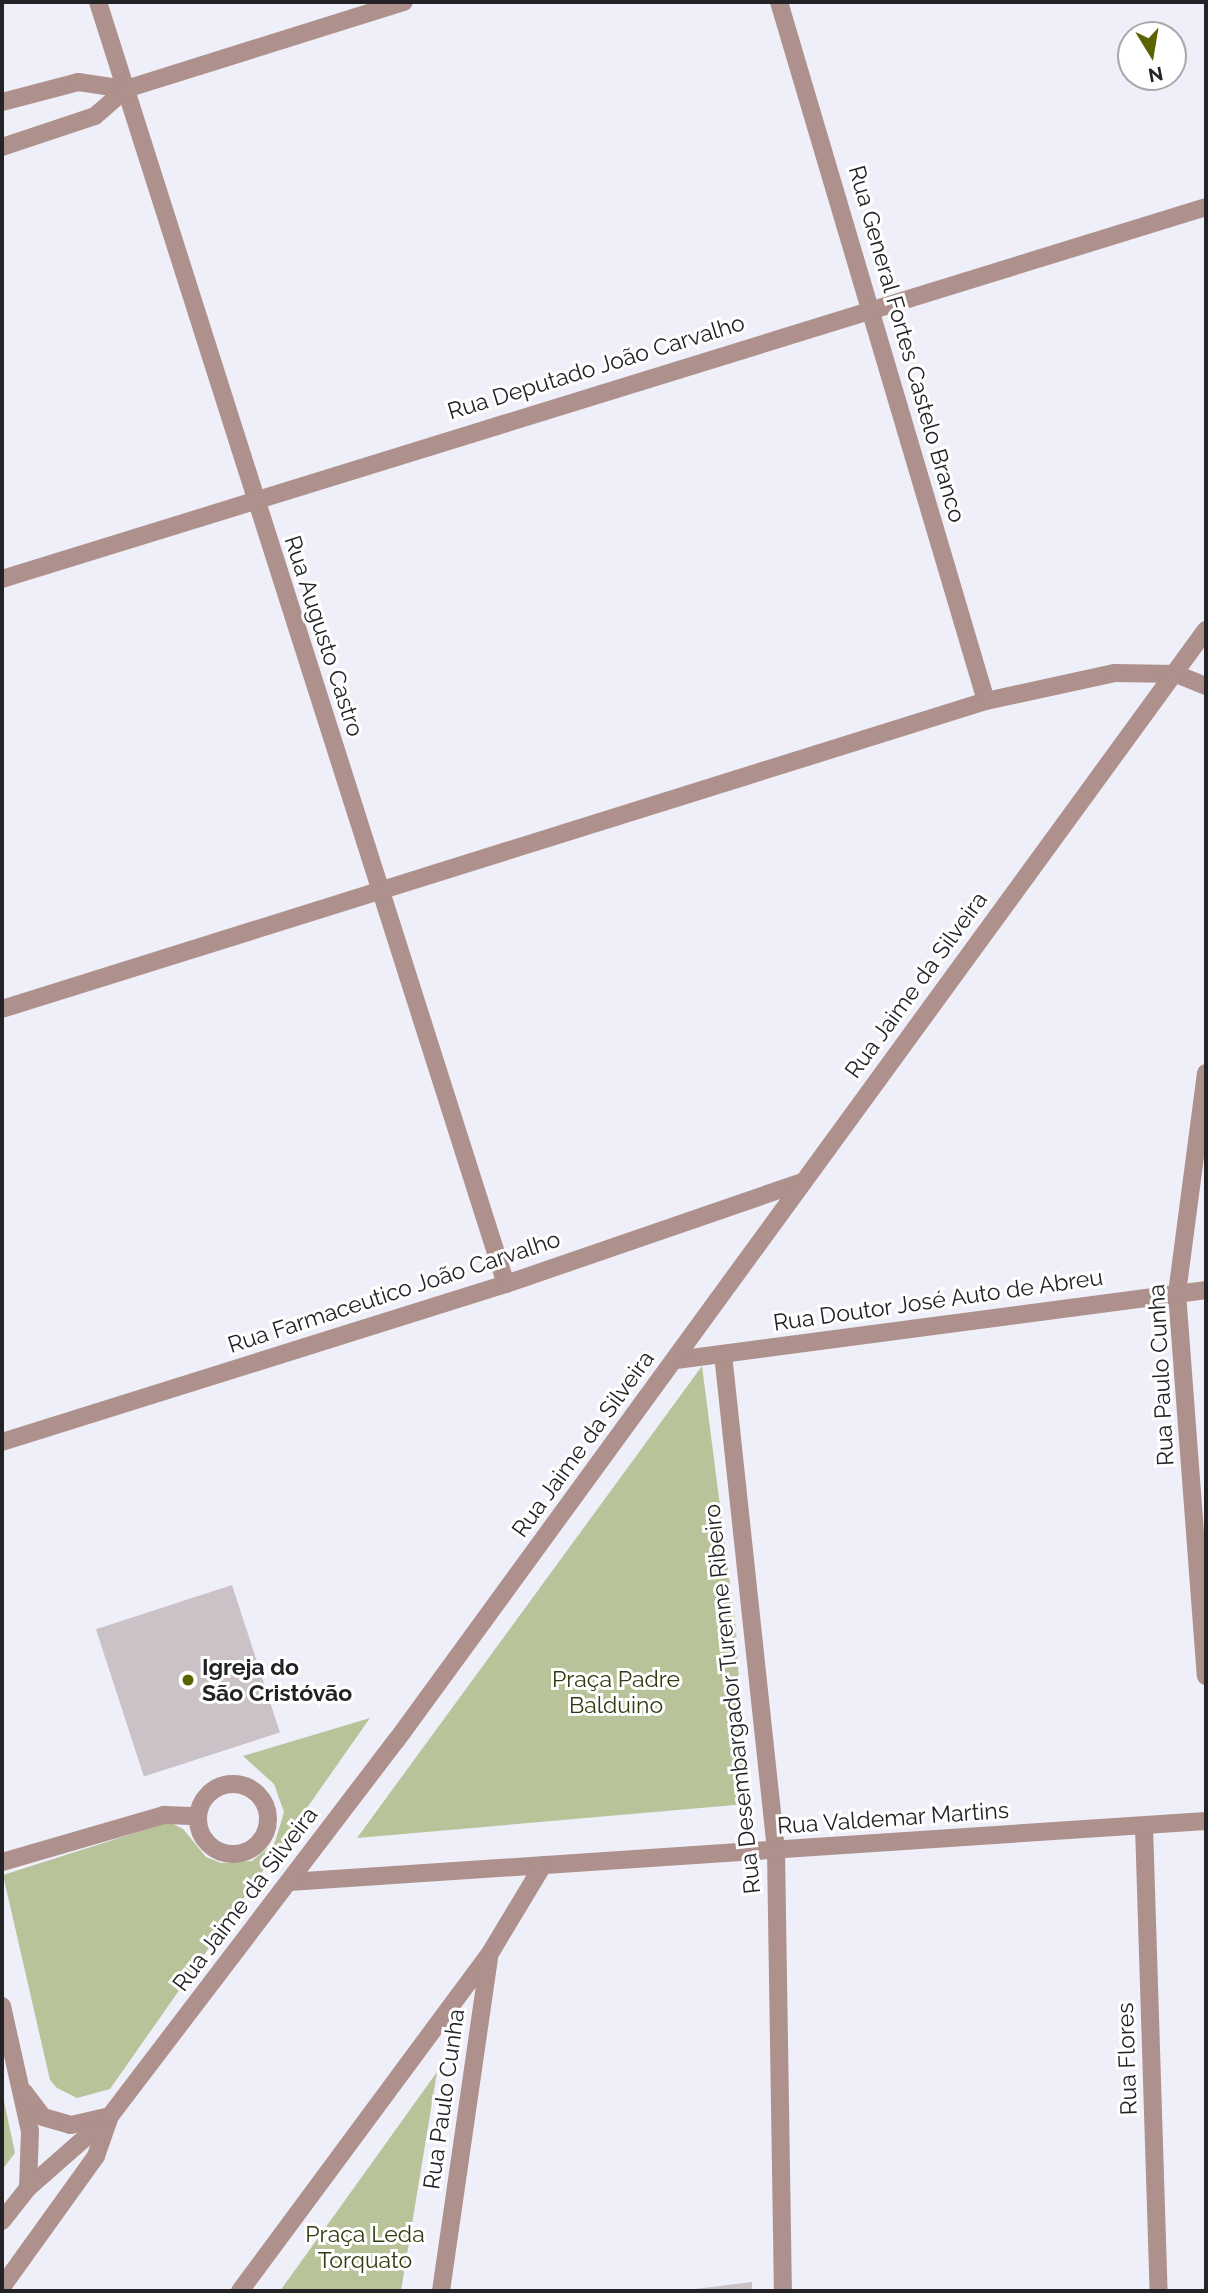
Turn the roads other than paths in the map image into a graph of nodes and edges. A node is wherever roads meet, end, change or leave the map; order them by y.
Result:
1 (98, 2) edge
2 (404, 2) edge
3 (779, 2) edge
4 (126, 89) junction
5 (2, 102) edge
6 (2, 147) edge
7 (1206, 207) edge
8 (870, 307) junction
9 (255, 499) junction
10 (2, 579) edge
11 (1206, 630) edge
12 (1176, 674) junction
13 (1206, 686) edge
14 (986, 701) junction
15 (380, 891) junction
16 (2, 1009) edge
17 (1206, 1073) edge
18 (800, 1183) junction
19 (506, 1284) junction
20 (1206, 1290) edge
21 (1177, 1293) junction
22 (723, 1354) junction
23 (676, 1360) junction
24 (2, 1442) edge
25 (1206, 1676) edge
26 (198, 1816) junction
27 (1206, 1821) edge
28 (1143, 1826) junction
29 (776, 1851) junction
30 (2, 1862) edge
31 (543, 1865) junction
32 (289, 1882) junction
33 (489, 1955) junction
34 (2, 2006) edge
35 (19, 2086) junction
36 (110, 2116) junction
37 (29, 2188) junction
38 (2, 2221) edge
39 (2, 2287) edge
40 (240, 2291) edge
41 (441, 2291) edge
42 (783, 2291) edge
43 (1159, 2291) edge

1 - 4 street, Rua Augusto Castro
2 - 4 street
3 - 8 street, Rua General Fortes Castelo Branco
4 - 5 street
4 - 6 street
4 - 9 street, Rua Augusto Castro
7 - 8 street, Rua Deputado João Carvalho
8 - 9 street, Rua Deputado João Carvalho
8 - 14 street, Rua General Fortes Castelo Branco
9 - 10 street, Rua Deputado João Carvalho
9 - 15 street, Rua Augusto Castro
11 - 12 street, Rua Jaime da Silveira
12 - 13 street
12 - 14 street
12 - 18 street, Rua Jaime da Silveira
14 - 15 street
15 - 16 street
15 - 19 street, Rua Augusto Castro
17 - 21 street, Rua Paulo Cunha
18 - 19 street, Rua Farmaceutico João Carvalho
18 - 23 street, Rua Jaime da Silveira
19 - 24 street, Rua Farmaceutico João Carvalho
20 - 21 street, Rua Doutor José Auto de Abreu
21 - 22 street, Rua Doutor José Auto de Abreu
21 - 25 street, Rua Paulo Cunha
22 - 23 street, Rua Doutor José Auto de Abreu
22 - 29 street, Rua Desembargador Turenne Ribeiro
23 - 32 street, Rua Jaime da Silveira
26 - 26 street
26 - 30 street
27 - 28 street, Rua Valdemar Martins
28 - 29 street, Rua Valdemar Martins
28 - 43 street, Rua Flores
29 - 31 street, Rua Valdemar Martins
29 - 42 street, Rua Desembargador Turenne Ribeiro
31 - 32 street, Rua Valdemar Martins
31 - 33 street
32 - 36 street, Rua Jaime da Silveira
33 - 40 street
33 - 41 street, Rua Paulo Cunha
34 - 35 street
35 - 36 street
35 - 37 street
36 - 37 street
36 - 39 street, Rua Jaime da Silveira
37 - 38 street

